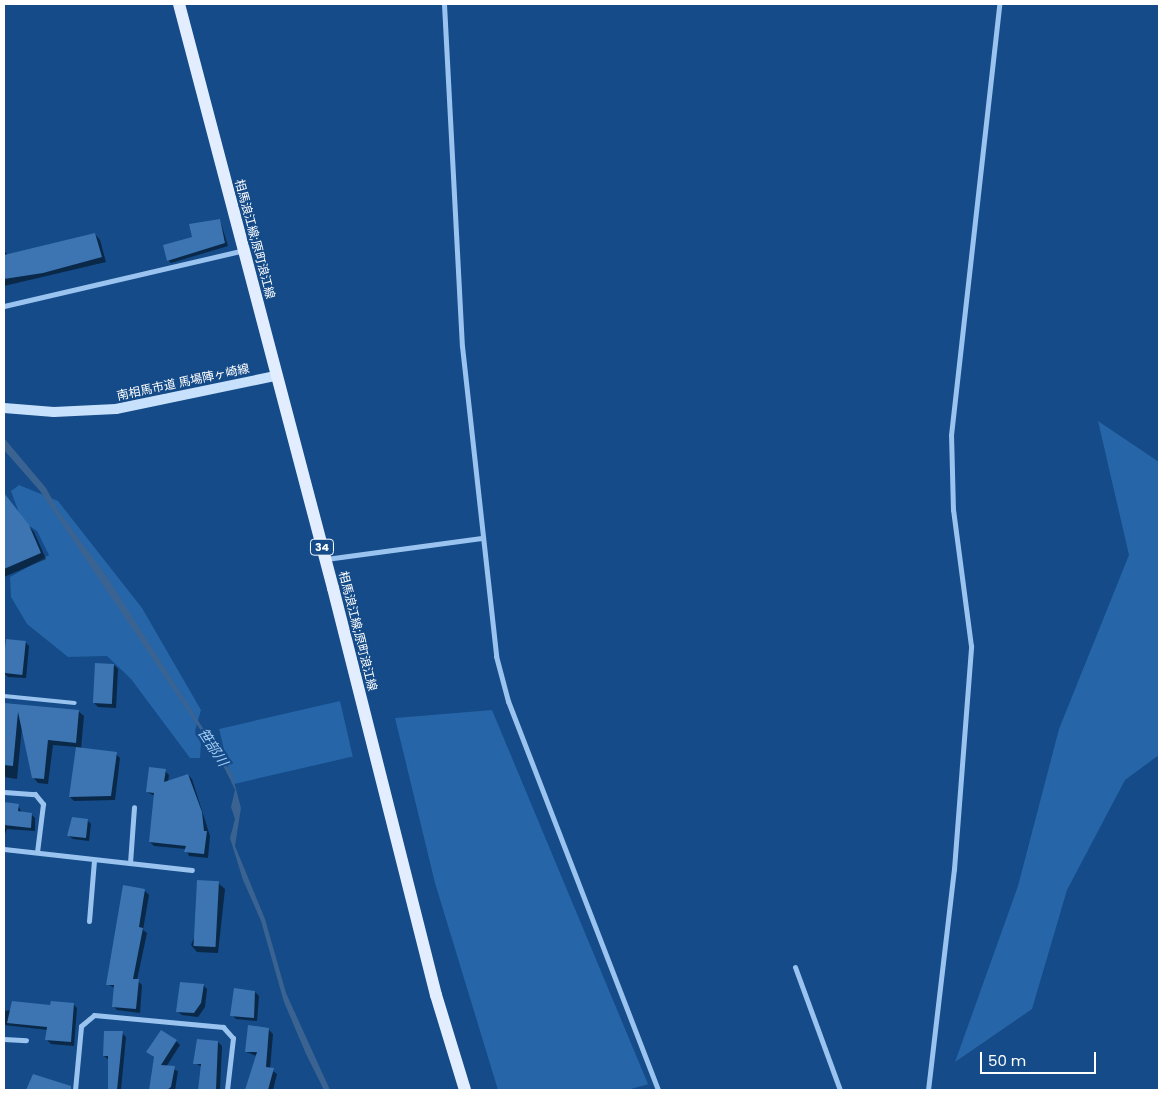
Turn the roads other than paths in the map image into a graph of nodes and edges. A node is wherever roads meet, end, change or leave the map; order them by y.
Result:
1 (179, 4) edge
2 (444, 4) edge
3 (999, 4) edge
4 (244, 250) junction
5 (4, 306) edge
6 (276, 376) junction
7 (4, 408) edge
8 (482, 538) junction
9 (325, 559) junction
10 (4, 696) edge
11 (76, 704) dead end
12 (4, 792) edge
13 (134, 807) dead end
14 (4, 850) edge
15 (37, 852) junction
16 (94, 860) junction
17 (130, 863) junction
18 (192, 870) dead end
19 (89, 921) dead end
20 (795, 967) dead end
21 (4, 1039) edge
22 (26, 1040) dead end
23 (75, 1090) edge
24 (227, 1090) edge
25 (465, 1090) edge
26 (658, 1090) edge
27 (840, 1090) edge
28 (928, 1090) edge

1 - 4 main road, 相馬浪江線;原町浪江線 / 34
2 - 8 street
3 - 28 street
4 - 5 street
4 - 6 main road, 相馬浪江線;原町浪江線 / 34
6 - 7 street, 南相馬市道 馬場陣ヶ崎線
6 - 9 main road, 相馬浪江線;原町浪江線 / 34
8 - 9 street
8 - 26 street
9 - 25 main road, 相馬浪江線;原町浪江線 / 34
10 - 11 lane
12 - 15 street
13 - 17 street
14 - 15 street
15 - 16 street
16 - 17 street
16 - 19 street
17 - 18 street
20 - 27 street
21 - 22 street
23 - 24 street

